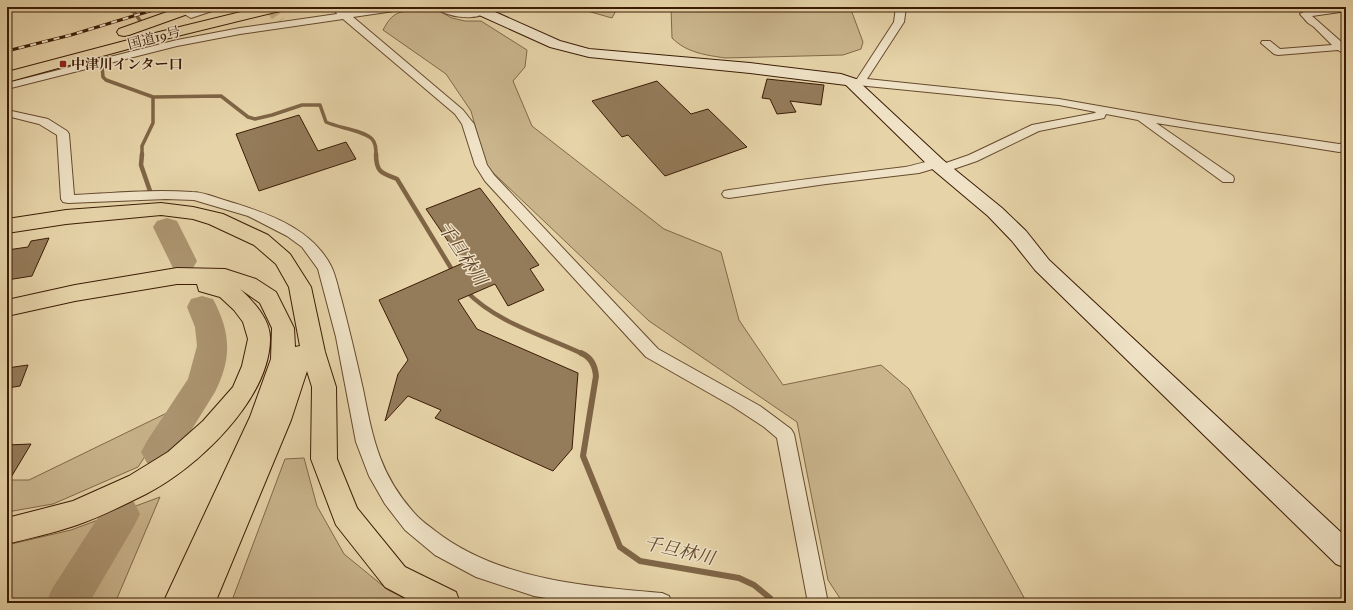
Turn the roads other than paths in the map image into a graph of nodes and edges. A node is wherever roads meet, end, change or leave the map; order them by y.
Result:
1 (215, 7) edge
2 (252, 7) edge
3 (402, 7) edge
4 (440, 7) edge
5 (901, 7) edge
6 (478, 9) edge
7 (1341, 9) edge
8 (342, 11) edge
9 (192, 13) edge
10 (280, 18) edge
11 (1266, 43) dead end
12 (1343, 49) edge
13 (76, 59) junction
14 (7, 69) edge
15 (7, 77) edge
16 (856, 82) junction
17 (7, 86) edge
18 (1102, 110) junction
19 (7, 113) edge
20 (1141, 117) junction
21 (1346, 147) edge
22 (939, 167) junction
23 (1228, 180) dead end
24 (728, 194) dead end
25 (7, 226) edge
26 (146, 281) junction
27 (7, 308) edge
28 (305, 312) junction
29 (7, 531) edge
30 (1346, 555) edge
31 (178, 603) edge
32 (200, 603) edge
33 (445, 603) edge
34 (662, 603) edge
35 (818, 603) edge

1 - 9 street
2 - 9 highway, 国道19号
3 - 8 street
4 - 6 street
5 - 16 street
6 - 16 street
7 - 12 street
8 - 10 street
8 - 13 street
8 - 35 street
9 - 14 highway, 国道19号
10 - 13 highway, 国道19号
10 - 17 street
11 - 12 street
13 - 15 highway, 国道19号
16 - 18 street
16 - 22 street
18 - 20 street
18 - 22 street
19 - 34 street
20 - 21 street
20 - 23 street
22 - 24 street
22 - 30 street
25 - 28 highway
26 - 27 highway
26 - 29 highway
26 - 31 highway
28 - 32 highway
28 - 33 highway

